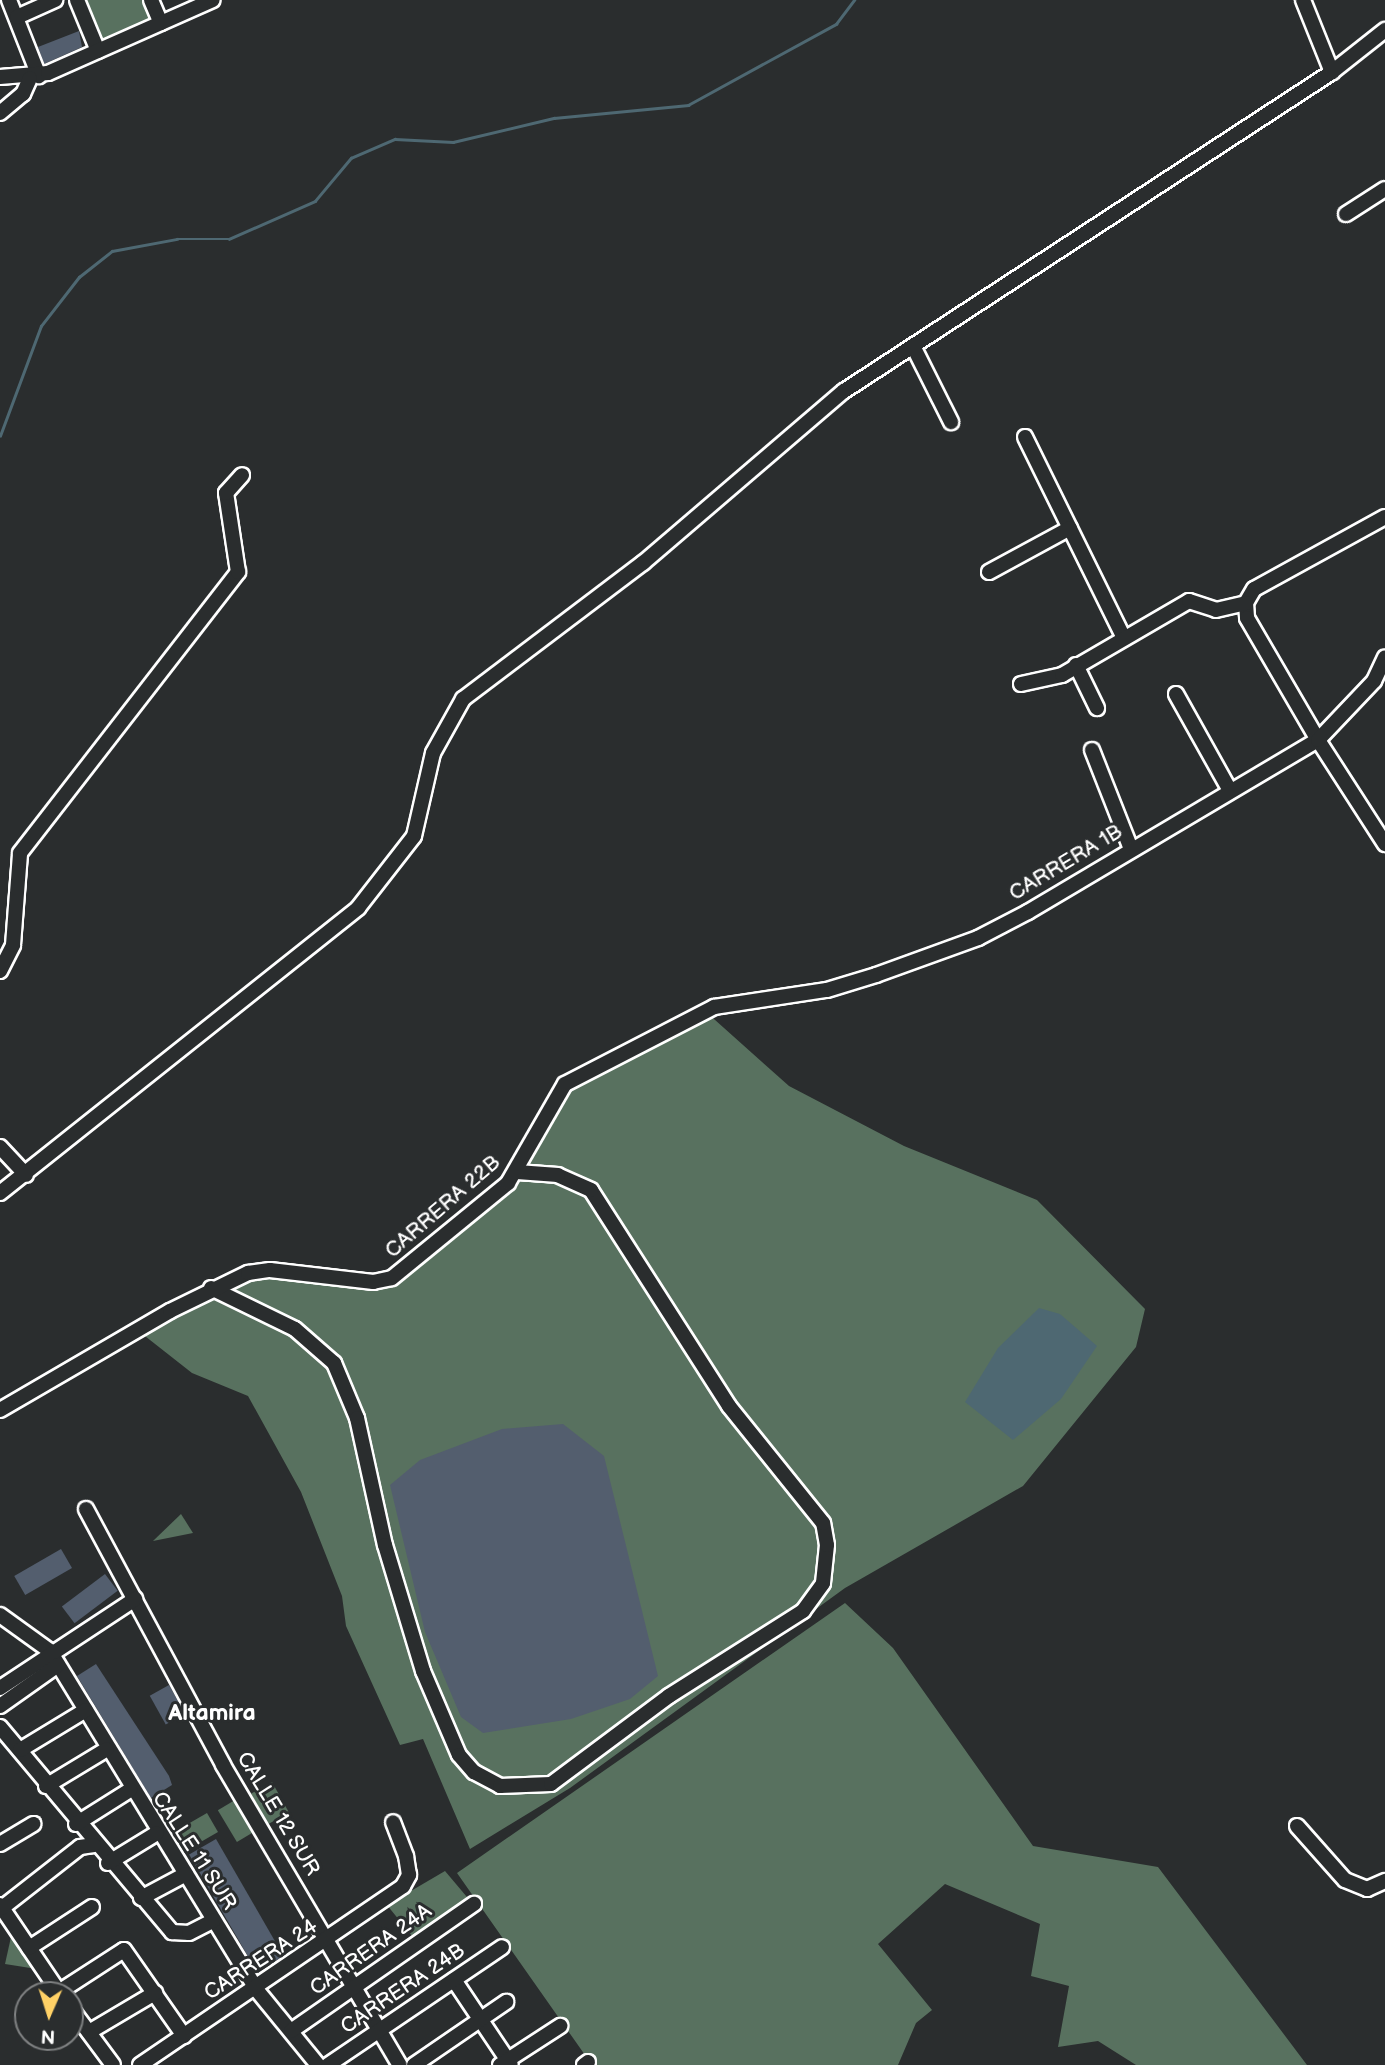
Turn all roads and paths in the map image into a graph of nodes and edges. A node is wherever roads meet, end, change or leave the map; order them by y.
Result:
1 (9, 0) edge
2 (55, 0) edge
3 (77, 0) edge
4 (151, 0) edge
5 (214, 0) edge
6 (1303, 0) edge
7 (17, 17) junction
8 (161, 23) junction
9 (1385, 30) edge
10 (98, 51) junction
11 (1332, 72) junction
12 (0, 77) edge
13 (34, 77) junction
14 (0, 113) edge
15 (1385, 189) edge
16 (1346, 214) dead end
17 (914, 348) junction
18 (951, 422) dead end
19 (1025, 437) dead end
20 (242, 475) dead end
21 (1385, 517) edge
22 (1070, 528) junction
23 (989, 572) dead end
24 (1245, 603) junction
25 (1124, 638) junction
26 (1385, 657) edge
27 (1076, 665) junction
28 (1021, 684) dead end
29 (1177, 694) dead end
30 (1097, 708) dead end
31 (1318, 740) junction
32 (1092, 750) dead end
33 (1228, 789) junction
34 (1385, 844) edge
35 (1131, 849) junction
36 (0, 971) edge
37 (714, 1007) joint
38 (0, 1147) edge
39 (517, 1172) junction
40 (26, 1175) junction
41 (0, 1192) edge
42 (211, 1288) junction
43 (0, 1410) edge
44 (86, 1509) dead end
45 (135, 1599) junction
46 (0, 1615) edge
47 (50, 1651) junction
48 (58, 1665) junction
49 (0, 1688) edge
50 (0, 1706) edge
51 (86, 1710) junction
52 (0, 1727) edge
53 (20, 1749) junction
54 (107, 1749) junction
55 (46, 1786) junction
56 (130, 1790) junction
57 (393, 1822) dead end
58 (33, 1824) dead end
59 (76, 1824) junction
60 (1297, 1826) dead end
61 (157, 1833) junction
62 (0, 1844) edge
63 (94, 1845) junction
64 (108, 1863) junction
65 (186, 1874) junction
66 (1385, 1881) edge
67 (141, 1898) junction
68 (474, 1904) dead end
69 (1, 1906) edge
70 (92, 1907) dead end
71 (214, 1920) junction
72 (330, 1940) junction
73 (502, 1947) dead end
74 (29, 1948) junction
75 (453, 1980) junction
76 (52, 1981) edge
77 (78, 1981) edge
78 (355, 1988) junction
79 (256, 1989) junction
80 (155, 1993) junction
81 (506, 2002) dead end
82 (480, 2018) junction
83 (84, 2025) edge
84 (560, 2026) dead end
85 (380, 2030) junction
86 (291, 2031) junction
87 (89, 2032) junction
88 (184, 2036) junction
89 (100, 2047) junction
90 (160, 2059) edge
91 (506, 2063) edge
92 (96, 2065) edge
93 (113, 2065) edge
94 (140, 2065) edge
95 (318, 2065) edge
96 (328, 2065) edge
97 (400, 2065) edge
98 (414, 2065) edge

1 - 7 street
2 - 7 street
3 - 10 street
4 - 8 street
5 - 8 street
6 - 11 street
7 - 13 street
8 - 10 street
9 - 11 street
10 - 13 street
11 - 17 street
12 - 13 street
13 - 14 street
15 - 16 street
17 - 18 street
17 - 40 street
19 - 22 street
20 - 36 street
21 - 24 street
22 - 23 street
22 - 25 street
24 - 25 street
24 - 31 street
25 - 27 street
26 - 31 street, CARRERA 1B
27 - 28 street
27 - 30 street
29 - 33 street
31 - 33 street, CARRERA 1B
31 - 34 street
32 - 35 street
33 - 35 street, CARRERA 1B
35 - 37 street, CARRERA 1B
37 - 39 street, CARRERA 22B
38 - 40 street
39 - 42 street, CARRERA 22B
39 - 42 street
40 - 41 street
42 - 43 street, CARRERA 22B
44 - 45 street, CALLE 12 SUR
45 - 47 street
45 - 72 street, CALLE 12 SUR
46 - 47 street
47 - 48 street, CALLE 11 SUR
47 - 49 street
48 - 50 street
48 - 51 street, CALLE 11 SUR
51 - 53 street
51 - 54 street, CALLE 11 SUR
52 - 53 street
53 - 55 street
54 - 55 street
54 - 56 street, CALLE 11 SUR
55 - 59 street
56 - 59 street
56 - 61 street, CALLE 11 SUR
57 - 72 street, CARRERA 24
58 - 62 street
59 - 63 street
60 - 66 street
61 - 64 street
61 - 65 street, CALLE 11 SUR
63 - 64 street
63 - 69 street
64 - 67 street
65 - 67 street
65 - 71 street, CALLE 11 SUR
67 - 71 street
68 - 78 street, CARRERA 24A
69 - 74 street
70 - 74 street
71 - 79 street, CALLE 11 SUR
72 - 78 street, CALLE 12 SUR
72 - 79 street, CARRERA 24
73 - 75 street, CARRERA 24B
74 - 76 street
75 - 82 street
75 - 85 street, CARRERA 24B
77 - 80 street
78 - 85 street, CALLE 12 SUR
78 - 86 street, CARRERA 24A
79 - 86 street, CALLE 11 SUR
79 - 88 street, CARRERA 24
80 - 87 street
80 - 88 street
81 - 82 street
82 - 91 street
82 - 98 street
83 - 87 street
84 - 91 street
85 - 96 street, CARRERA 24B
85 - 97 street, CALLE 12 SUR
86 - 95 street, CALLE 11 SUR
87 - 89 street
88 - 90 street, CARRERA 24
89 - 92 street
89 - 93 street
90 - 94 street, CARRERA 24

